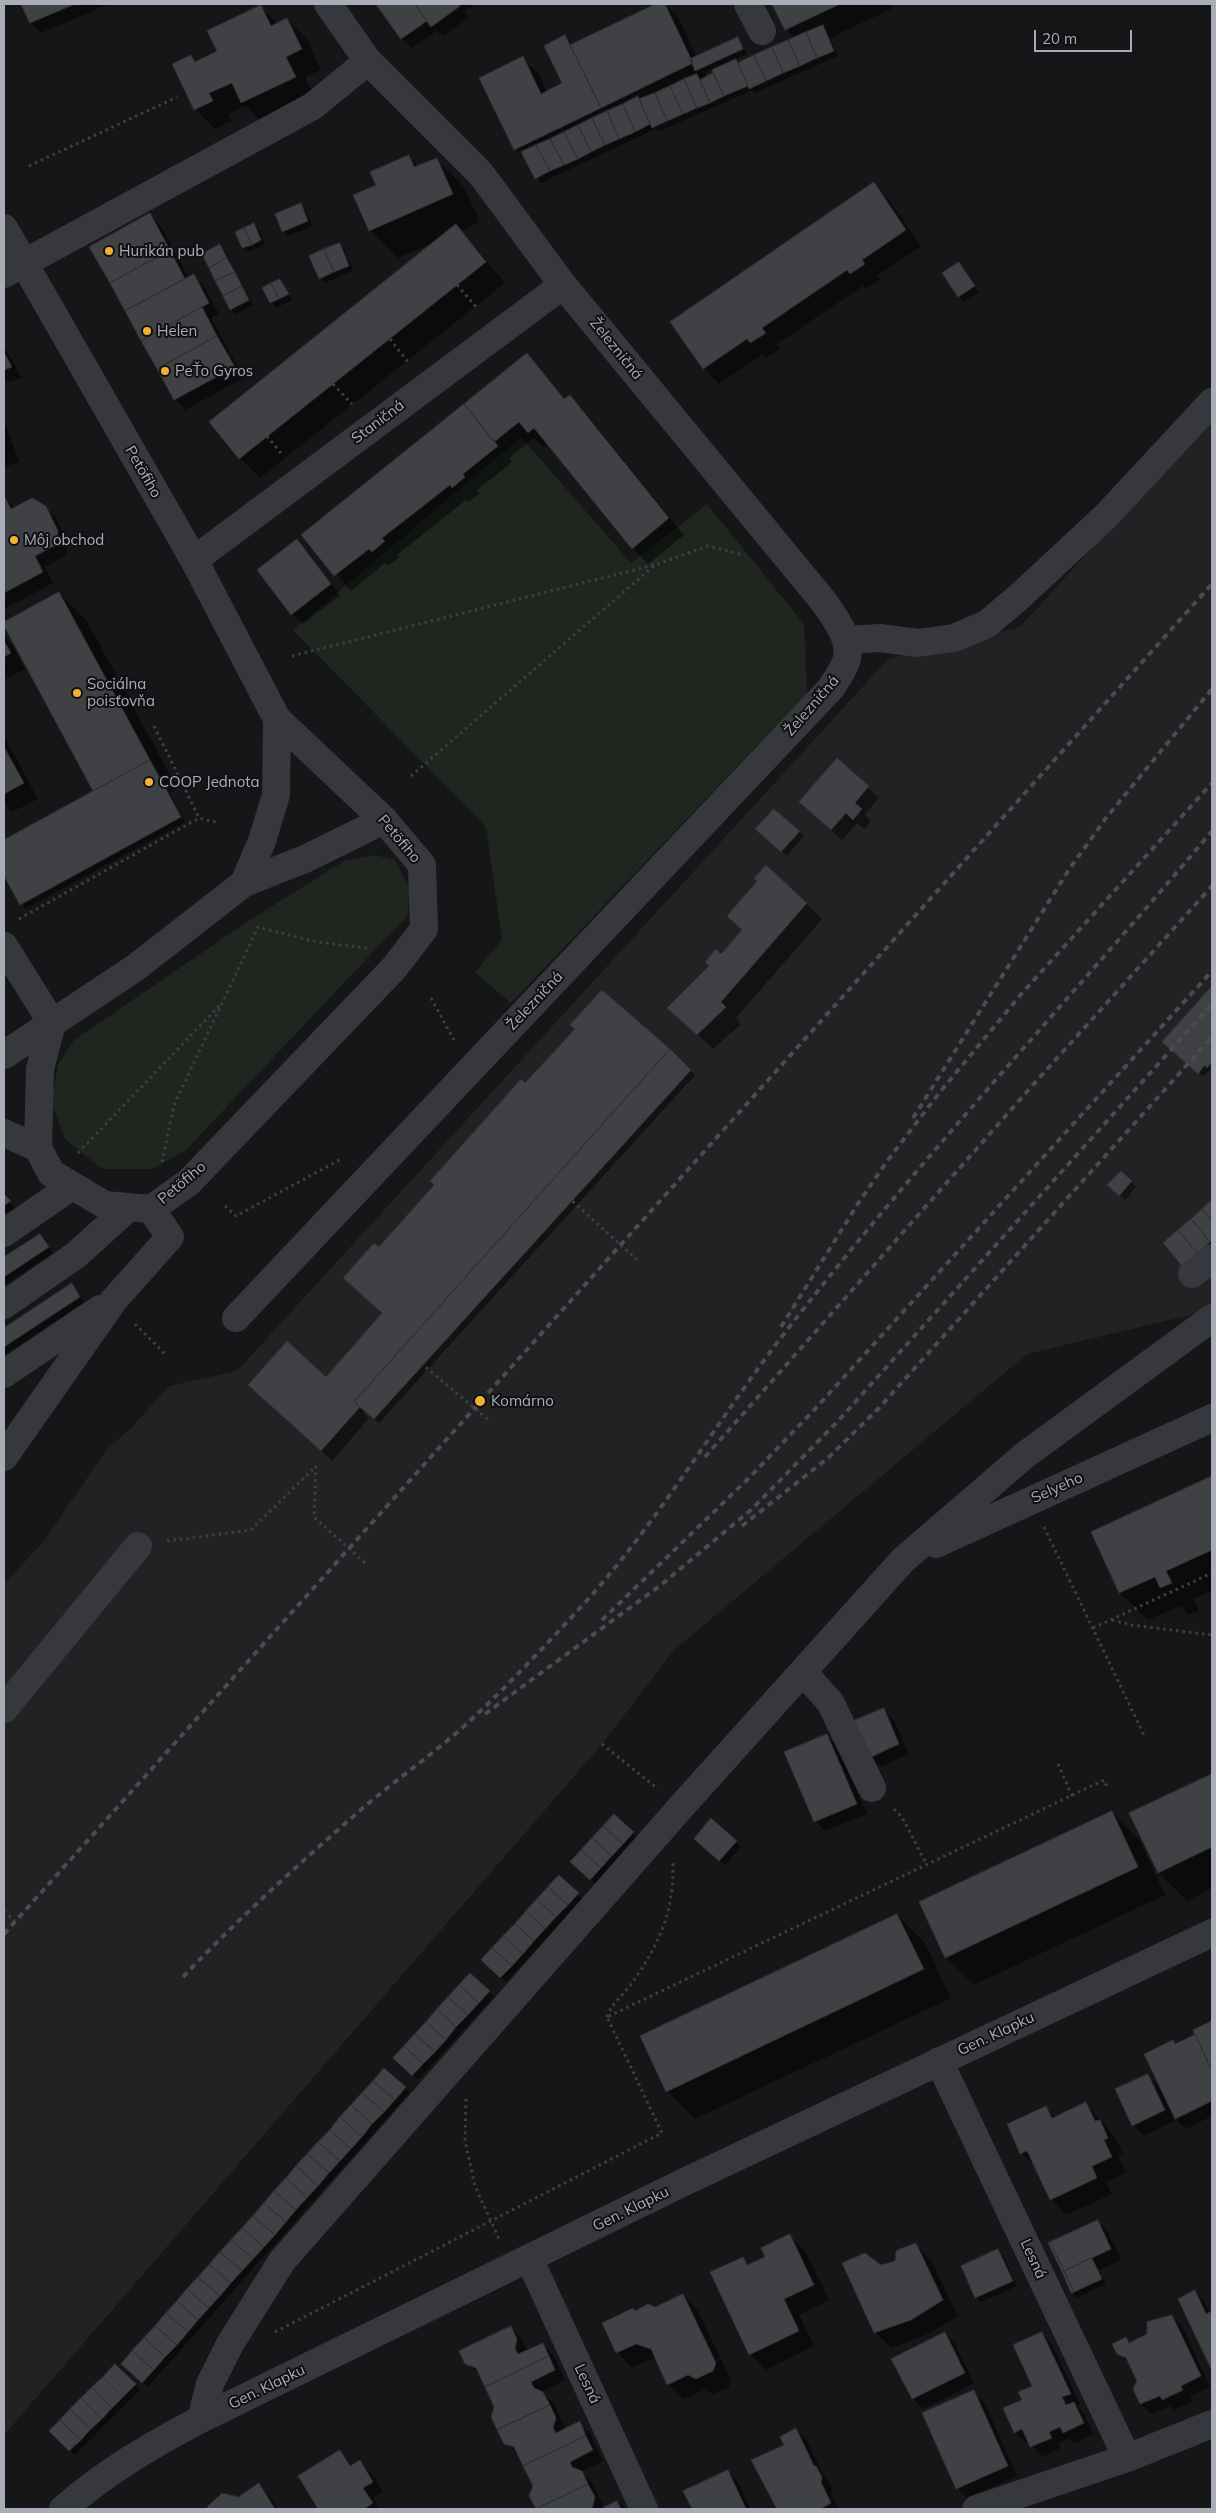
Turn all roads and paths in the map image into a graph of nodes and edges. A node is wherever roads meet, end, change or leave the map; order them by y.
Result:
1 (328, 4) edge
2 (748, 4) edge
3 (762, 31) dead end
4 (368, 60) junction
5 (177, 97) dead end
6 (29, 166) dead end
7 (4, 228) edge
8 (13, 270) edge
9 (563, 285) junction
10 (1212, 402) edge
11 (746, 555) dead end
12 (194, 560) junction
13 (655, 565) junction
14 (846, 640) junction
15 (292, 656) dead end
16 (277, 719) junction
17 (154, 726) dead end
18 (411, 776) dead end
19 (199, 818) junction
20 (384, 820) junction
21 (219, 824) dead end
22 (244, 882) junction
23 (8, 935) edge
24 (367, 948) dead end
25 (431, 998) dead end
26 (222, 1003) junction
27 (52, 1023) junction
28 (456, 1044) dead end
29 (4, 1055) edge
30 (4, 1133) edge
31 (38, 1148) junction
32 (80, 1151) dead end
33 (161, 1164) dead end
34 (372, 1174) junction
35 (72, 1186) junction
36 (568, 1197) dead end
37 (225, 1206) dead end
38 (140, 1208) junction
39 (4, 1232) edge
40 (1212, 1258) edge
41 (637, 1260) dead end
42 (1192, 1274) dead end
43 (114, 1300) junction
44 (4, 1305) edge
45 (236, 1318) dead end
46 (1212, 1318) edge
47 (134, 1324) dead end
48 (166, 1355) dead end
49 (416, 1359) dead end
50 (4, 1374) edge
51 (1212, 1418) edge
52 (491, 1422) dead end
53 (7, 1448) edge
54 (1031, 1500) junction
55 (138, 1546) joint
56 (903, 1560) junction
57 (365, 1563) dead end
58 (1212, 1573) edge
59 (1111, 1619) junction
60 (1093, 1628) junction
61 (1212, 1636) edge
62 (803, 1672) junction
63 (4, 1709) edge
64 (1144, 1735) dead end
65 (602, 1744) dead end
66 (1058, 1764) dead end
67 (1107, 1787) dead end
68 (872, 1788) joint
69 (1072, 1796) junction
70 (673, 1816) junction
71 (927, 1865) junction
72 (4, 1911) edge
73 (15, 1921) dead end
74 (1212, 1933) edge
75 (607, 2017) junction
76 (458, 2060) junction
77 (939, 2061) junction
78 (491, 2222) junction
79 (502, 2244) dead end
80 (529, 2258) junction
81 (274, 2332) dead end
82 (201, 2419) junction
83 (1212, 2424) edge
84 (1127, 2458) junction
85 (63, 2509) edge
86 (644, 2509) edge
87 (976, 2509) edge

1 - 4 street, Železničná
2 - 3 street
4 - 8 street
4 - 9 street, Železničná
5 - 6 path
7 - 8 street, Petöfiho
8 - 12 street, Petöfiho
9 - 12 street, Staničná
9 - 14 street, Železničná
10 - 14 street
11 - 13 path
12 - 16 street, Petöfiho
13 - 15 path
13 - 18 path
14 - 34 street, Železničná
16 - 20 street, Petöfiho
16 - 22 street, Petöfiho
17 - 19 path
19 - 21 path
19 - 23 path
20 - 22 street
20 - 38 street, Petöfiho
22 - 27 street, Petöfiho
23 - 27 street
24 - 26 path
25 - 28 path
26 - 32 path
26 - 33 path
27 - 29 street, Petöfiho
27 - 31 street
30 - 31 street
31 - 35 street
34 - 37 path
34 - 45 street, Železničná
35 - 38 street
35 - 39 street
36 - 41 path
38 - 43 street
38 - 44 street, Petöfiho
40 - 42 street
43 - 50 street
43 - 53 street
46 - 56 street
47 - 48 path
49 - 52 path
51 - 54 street, Selyeho
54 - 56 street, Selyeho
54 - 60 path
55 - 57 path
55 - 63 street
56 - 62 street
58 - 59 path
59 - 60 path
59 - 61 path
60 - 64 path
62 - 68 street
62 - 70 street
65 - 70 path
66 - 69 path
67 - 69 path
68 - 71 path
69 - 71 path
70 - 75 path
70 - 76 street
71 - 75 path
72 - 73 path
74 - 77 street, Gen. Klapku
75 - 78 path
76 - 78 path
76 - 82 street
77 - 80 street, Gen. Klapku
77 - 84 street, Lesná
78 - 79 path
78 - 81 path
80 - 82 street, Gen. Klapku
80 - 86 street, Lesná
82 - 85 street, Gen. Klapku
83 - 84 street
84 - 87 street

